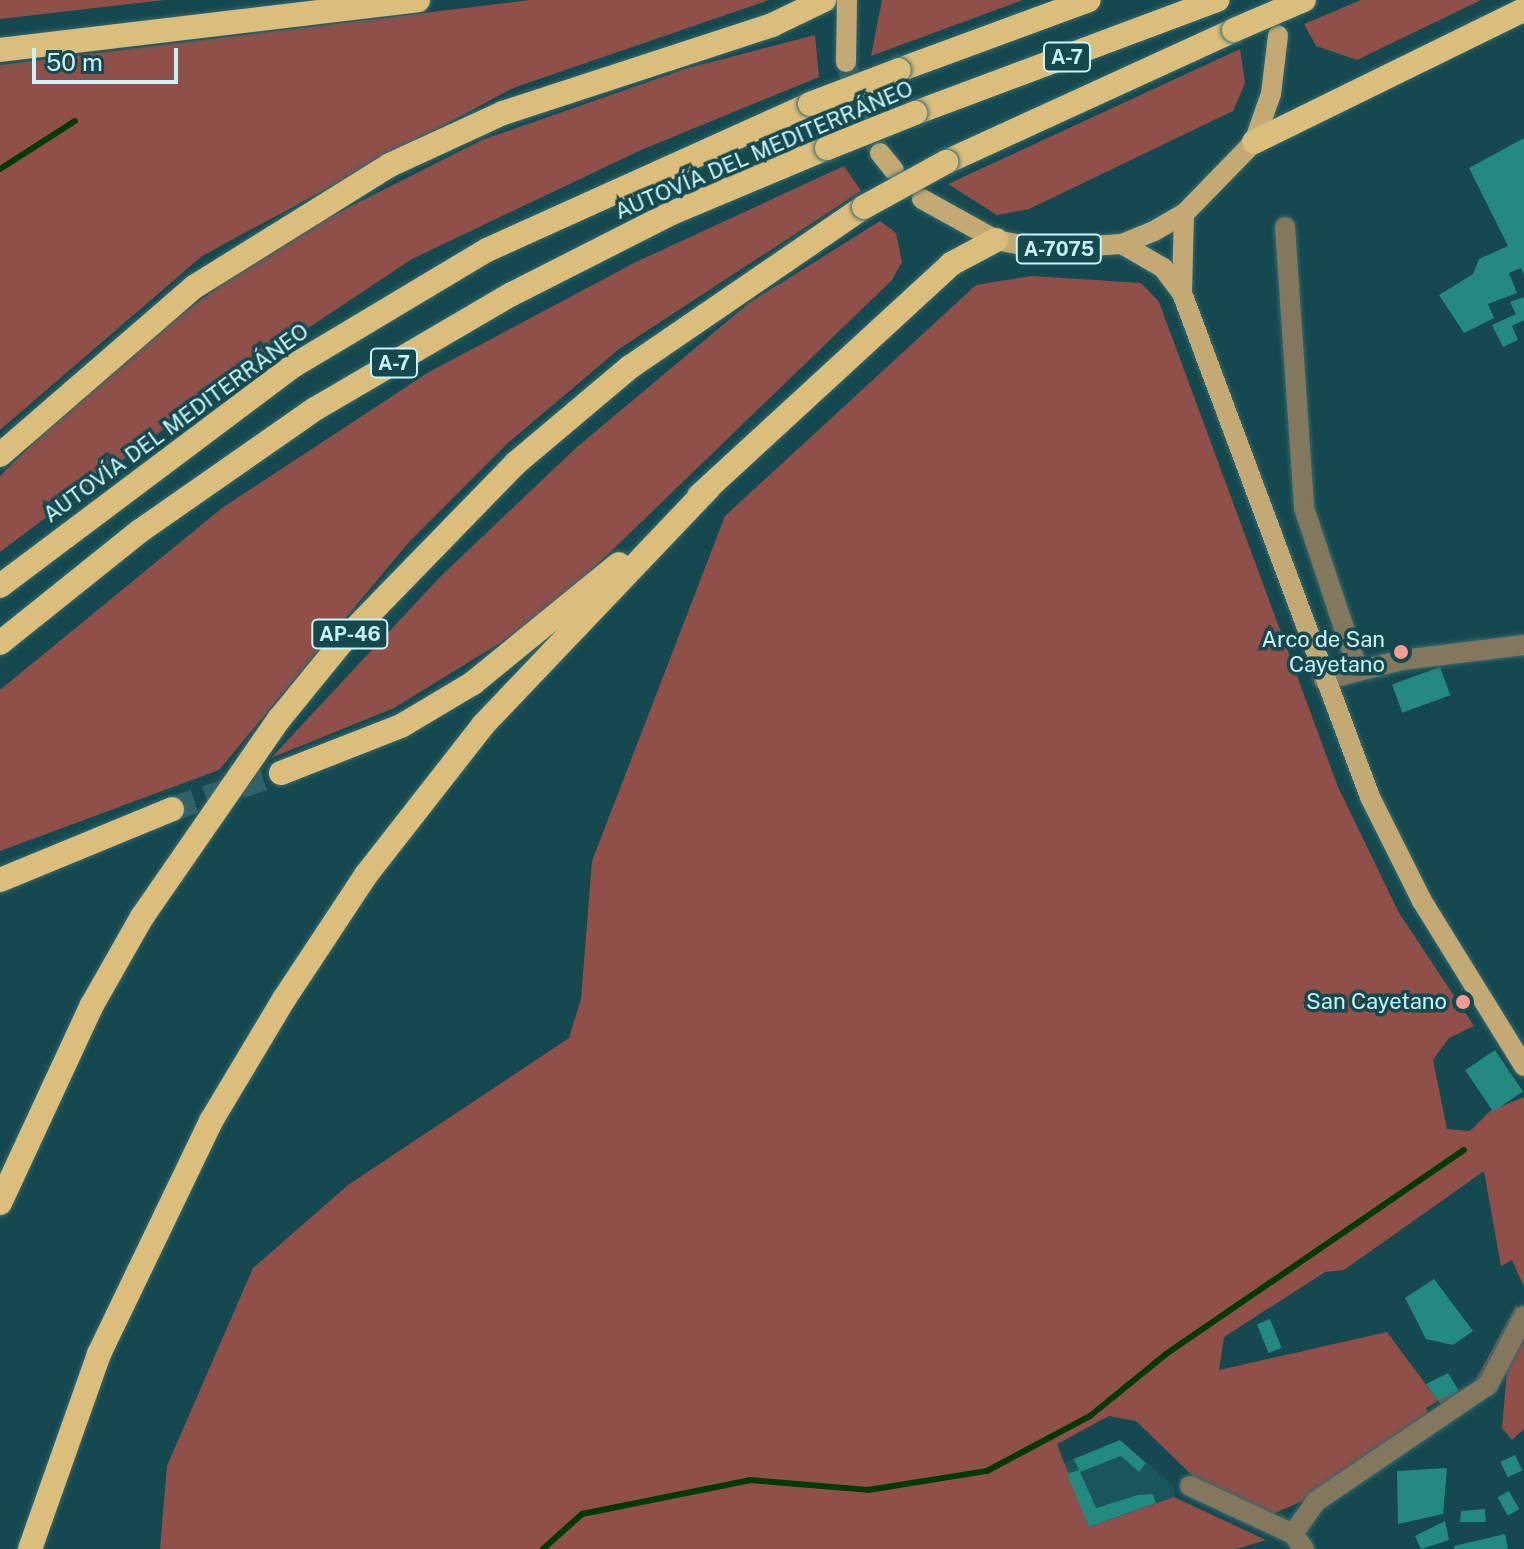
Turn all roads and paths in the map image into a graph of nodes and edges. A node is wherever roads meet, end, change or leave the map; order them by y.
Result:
1 (418, 0) edge
2 (824, 0) edge
3 (847, 0) edge
4 (1089, 0) edge
5 (1218, 0) edge
6 (1304, 0) edge
7 (1524, 10) edge
8 (1278, 35) dead end
9 (0, 50) edge
10 (846, 62) tunnel mouth
11 (1254, 142) junction
12 (880, 153) tunnel mouth
13 (894, 170) dead end
14 (922, 199) dead end
15 (1184, 214) junction
16 (1285, 227) dead end
17 (996, 240) junction
18 (1122, 244) junction
19 (1182, 293) junction
20 (0, 455) edge
21 (709, 488) junction
22 (0, 586) edge
23 (0, 643) edge
24 (1524, 645) edge
25 (1358, 670) junction
26 (1324, 680) junction
27 (281, 773) tunnel mouth
28 (172, 809) tunnel mouth
29 (0, 880) edge
30 (1524, 1066) edge
31 (0, 1203) edge
32 (1524, 1316) edge
33 (1190, 1486) dead end
34 (1299, 1542) edge
35 (30, 1549) edge

1 - 9 highway
2 - 20 highway
3 - 10 main road
4 - 22 highway, AUTOVÍA DEL MEDITERRÁNEO / A-7, bridge
5 - 23 highway, AUTOVÍA DEL MEDITERRÁNEO / A-7, bridge
6 - 31 highway, AP-46, bridge
7 - 11 highway
8 - 11 main road, A-7075
11 - 15 main road, A-7075
12 - 13 main road
14 - 17 main road, A-7075
15 - 18 main road, A-7075
15 - 19 main road, A-7075
16 - 25 street
17 - 18 main road, A-7075
17 - 21 highway
18 - 19 main road, A-7075
19 - 26 main road, A-7075
21 - 27 highway
21 - 35 highway
24 - 25 street
25 - 26 street
26 - 30 main road, A-7075
28 - 29 highway
32 - 34 street
33 - 34 street

